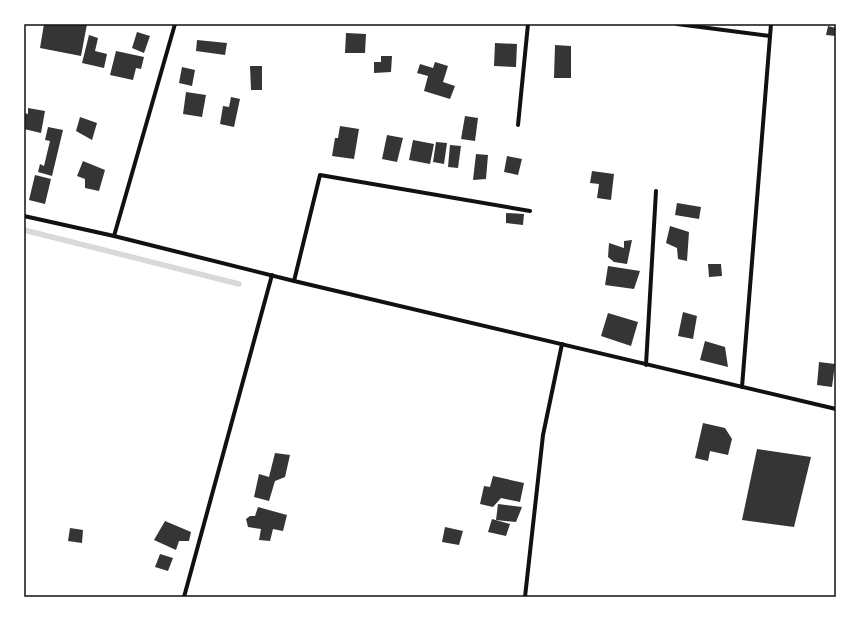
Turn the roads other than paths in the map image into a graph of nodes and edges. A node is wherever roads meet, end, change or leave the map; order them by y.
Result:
1 (175, 24) edge
2 (528, 24) edge
3 (677, 24) edge
4 (771, 24) edge
5 (770, 36) junction
6 (518, 125) dead end
7 (656, 191) dead end
8 (530, 211) dead end
9 (24, 216) edge
10 (114, 236) junction
11 (272, 275) junction
12 (294, 280) junction
13 (562, 344) junction
14 (646, 364) junction
15 (742, 387) junction
16 (836, 409) edge
17 (184, 597) edge
18 (525, 597) edge

1 - 10 street
2 - 6 street
3 - 5 street
4 - 5 street
5 - 15 street
7 - 14 street
8 - 12 street
9 - 10 street
10 - 11 street
11 - 12 street
11 - 17 street
12 - 13 street
13 - 14 street
13 - 18 street
14 - 15 street
15 - 16 street

